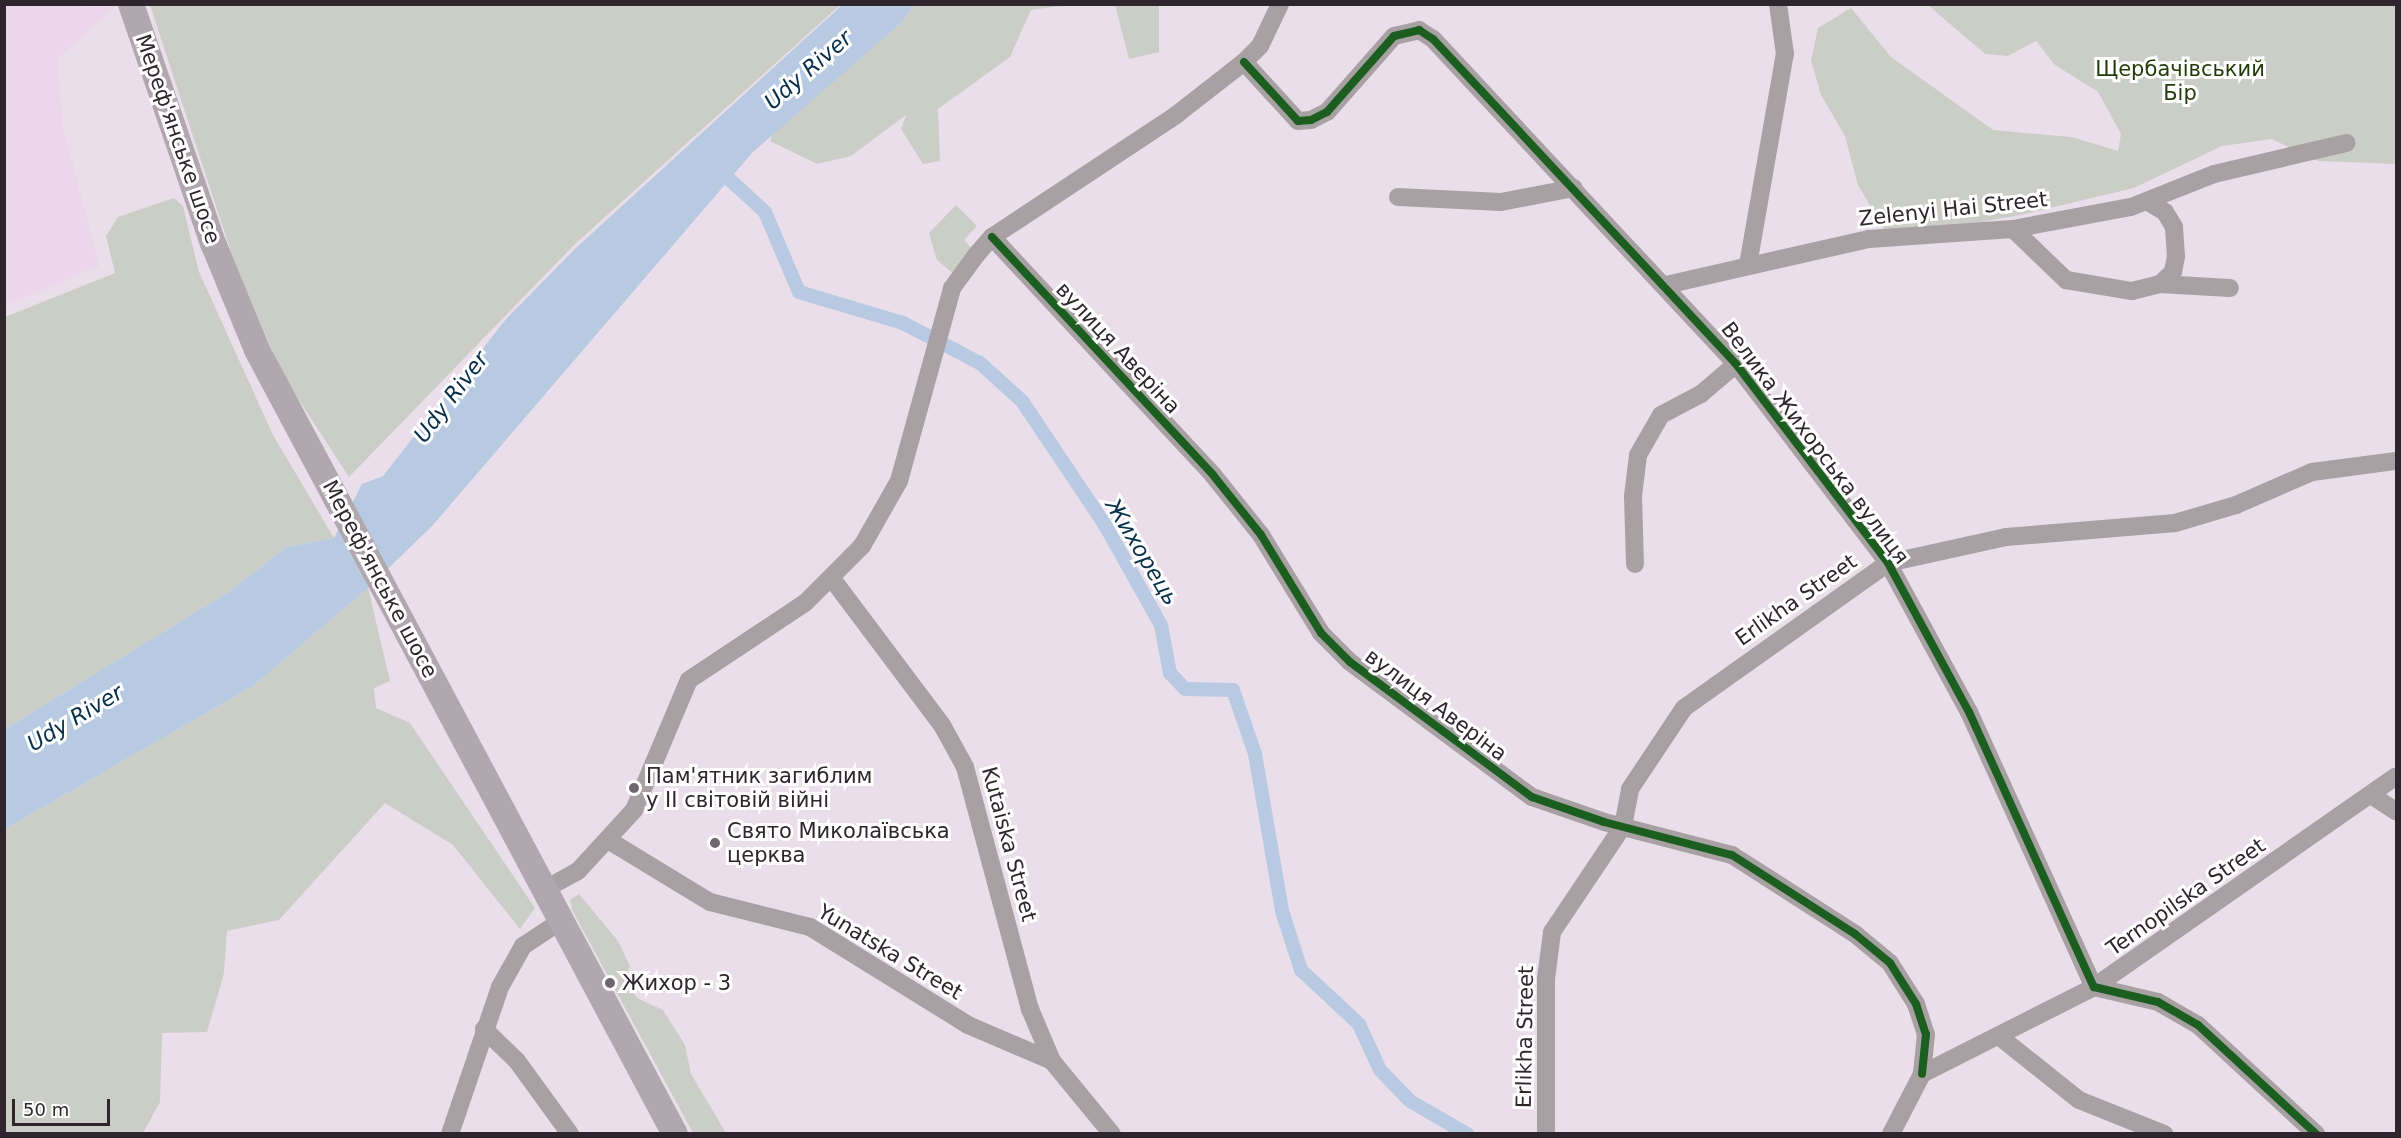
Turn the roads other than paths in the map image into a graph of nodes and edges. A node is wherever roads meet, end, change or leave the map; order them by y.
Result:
1 (131, 4) edge
2 (1280, 4) edge
3 (1778, 4) edge
4 (1244, 62) junction
5 (2346, 142) dead end
6 (1574, 189) junction
7 (1398, 197) dead end
8 (2147, 201) junction
9 (2013, 229) junction
10 (992, 237) junction
11 (1748, 265) junction
12 (2160, 284) junction
13 (1666, 285) junction
14 (2230, 288) dead end
15 (1736, 364) junction
16 (2397, 461) edge
17 (1888, 563) junction
18 (1635, 564) dead end
19 (833, 580) junction
20 (2397, 776) edge
21 (2371, 795) junction
22 (2397, 811) edge
23 (1623, 826) junction
24 (608, 840) junction
25 (547, 888) junction
26 (564, 919) junction
27 (2094, 987) junction
28 (484, 1029) junction
29 (2000, 1037) junction
30 (1052, 1061) junction
31 (1922, 1074) junction
32 (450, 1134) edge
33 (570, 1134) edge
34 (675, 1134) edge
35 (1112, 1134) edge
36 (1546, 1134) edge
37 (1891, 1134) edge
38 (2164, 1134) edge
39 (2316, 1134) edge

1 - 25 highway, Мереф'янське шосе
2 - 4 street
3 - 11 street
4 - 6 street, Велика Жихорська вулиця
4 - 10 street
5 - 8 street, Zelenyi Hai Street
6 - 7 street
6 - 13 street, Велика Жихорська вулиця
8 - 9 street, Zelenyi Hai Street
8 - 12 street
9 - 11 street, Zelenyi Hai Street
9 - 12 street
10 - 19 street
10 - 23 street, вулиця Аверіна
11 - 13 street, Zelenyi Hai Street
12 - 14 street
13 - 15 street, Велика Жихорська вулиця
15 - 17 street, Велика Жихорська вулиця
15 - 18 street
16 - 17 street, Erlikha Street
17 - 23 street, Erlikha Street
17 - 27 street, Велика Жихорська вулиця
19 - 24 street
19 - 30 street, Kutaiska Street
20 - 21 street, Ternopilska Street
21 - 22 street
21 - 27 street, Ternopilska Street
23 - 31 street, вулиця Аверіна
23 - 36 street, Erlikha Street
24 - 25 street
24 - 30 street, Yunatska Street
25 - 26 highway, Мереф'янське шосе
26 - 28 street
26 - 34 highway, Мереф'янське шосе
27 - 29 street, Ternopilska Street
27 - 39 street
28 - 32 street
28 - 33 street
29 - 31 street, Ternopilska Street
29 - 38 street
30 - 35 street, Kutaiska Street
31 - 37 street

